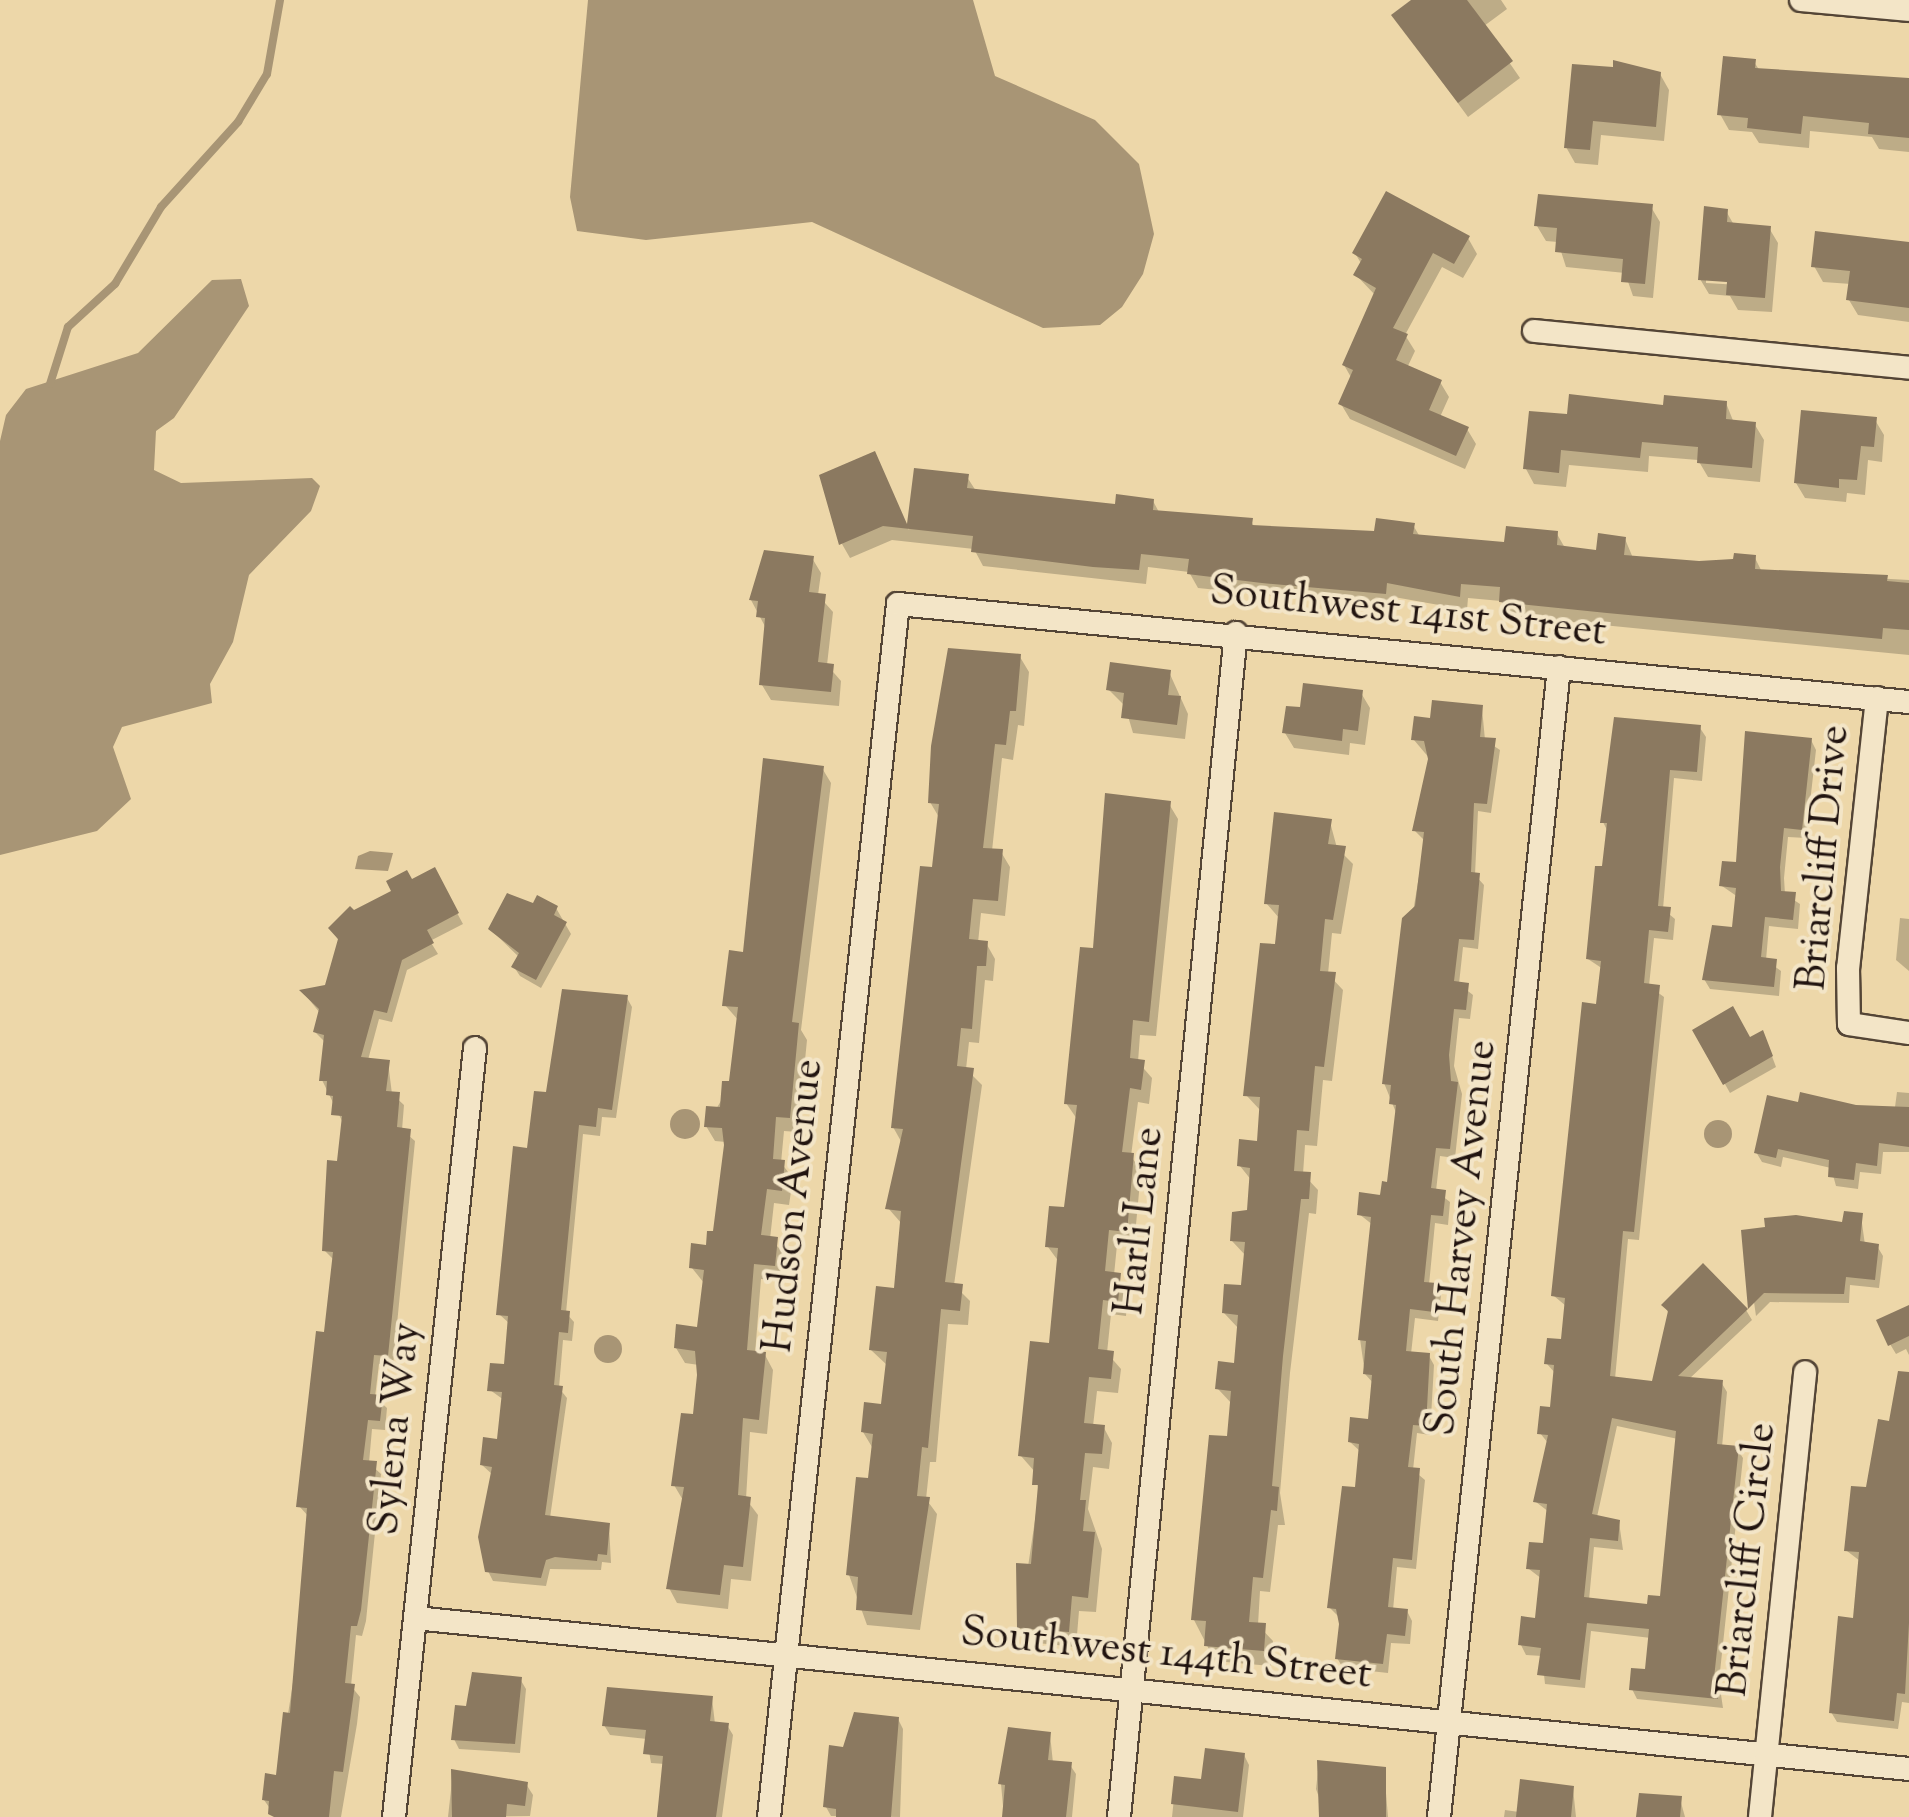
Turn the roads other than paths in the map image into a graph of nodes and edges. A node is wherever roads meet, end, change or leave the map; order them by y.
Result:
1 (1801, 0) edge
2 (1909, 10) edge
3 (1534, 331) dead end
4 (1909, 368) edge
5 (898, 604) joint
6 (1236, 633) junction
7 (1559, 667) junction
8 (1877, 698) junction
9 (1909, 702) edge
10 (1909, 1033) edge
11 (475, 1048) dead end
12 (1806, 1372) dead end
13 (415, 1618) junction
14 (785, 1654) junction
15 (1132, 1689) junction
16 (1450, 1722) junction
17 (1766, 1756) junction
18 (1909, 1770) edge
19 (394, 1817) edge
20 (770, 1817) edge
21 (1119, 1817) edge
22 (1438, 1817) edge
23 (1760, 1817) edge

1 - 2 street
3 - 4 street
5 - 6 street, Southwest 141st Street
5 - 14 street, Hudson Avenue
6 - 7 street, Southwest 141st Street
6 - 15 street, Harli Lane
7 - 8 street, Southwest 141st Street
7 - 16 street, South Harvey Avenue
8 - 9 street, Southwest 141st Street
8 - 10 street, Briarcliff Drive
11 - 13 street, Sylena Way
12 - 17 street, Briarcliff Circle
13 - 14 street, Southwest 144th Street
13 - 19 street, Sylena Way
14 - 15 street, Southwest 144th Street
14 - 20 street, Hudson Avenue
15 - 16 street, Southwest 144th Street
15 - 21 street, Harli Lane
16 - 17 street, Southwest 144th Street
16 - 22 street, South Harvey Avenue
17 - 18 street, Southwest 144th Street
17 - 23 street

